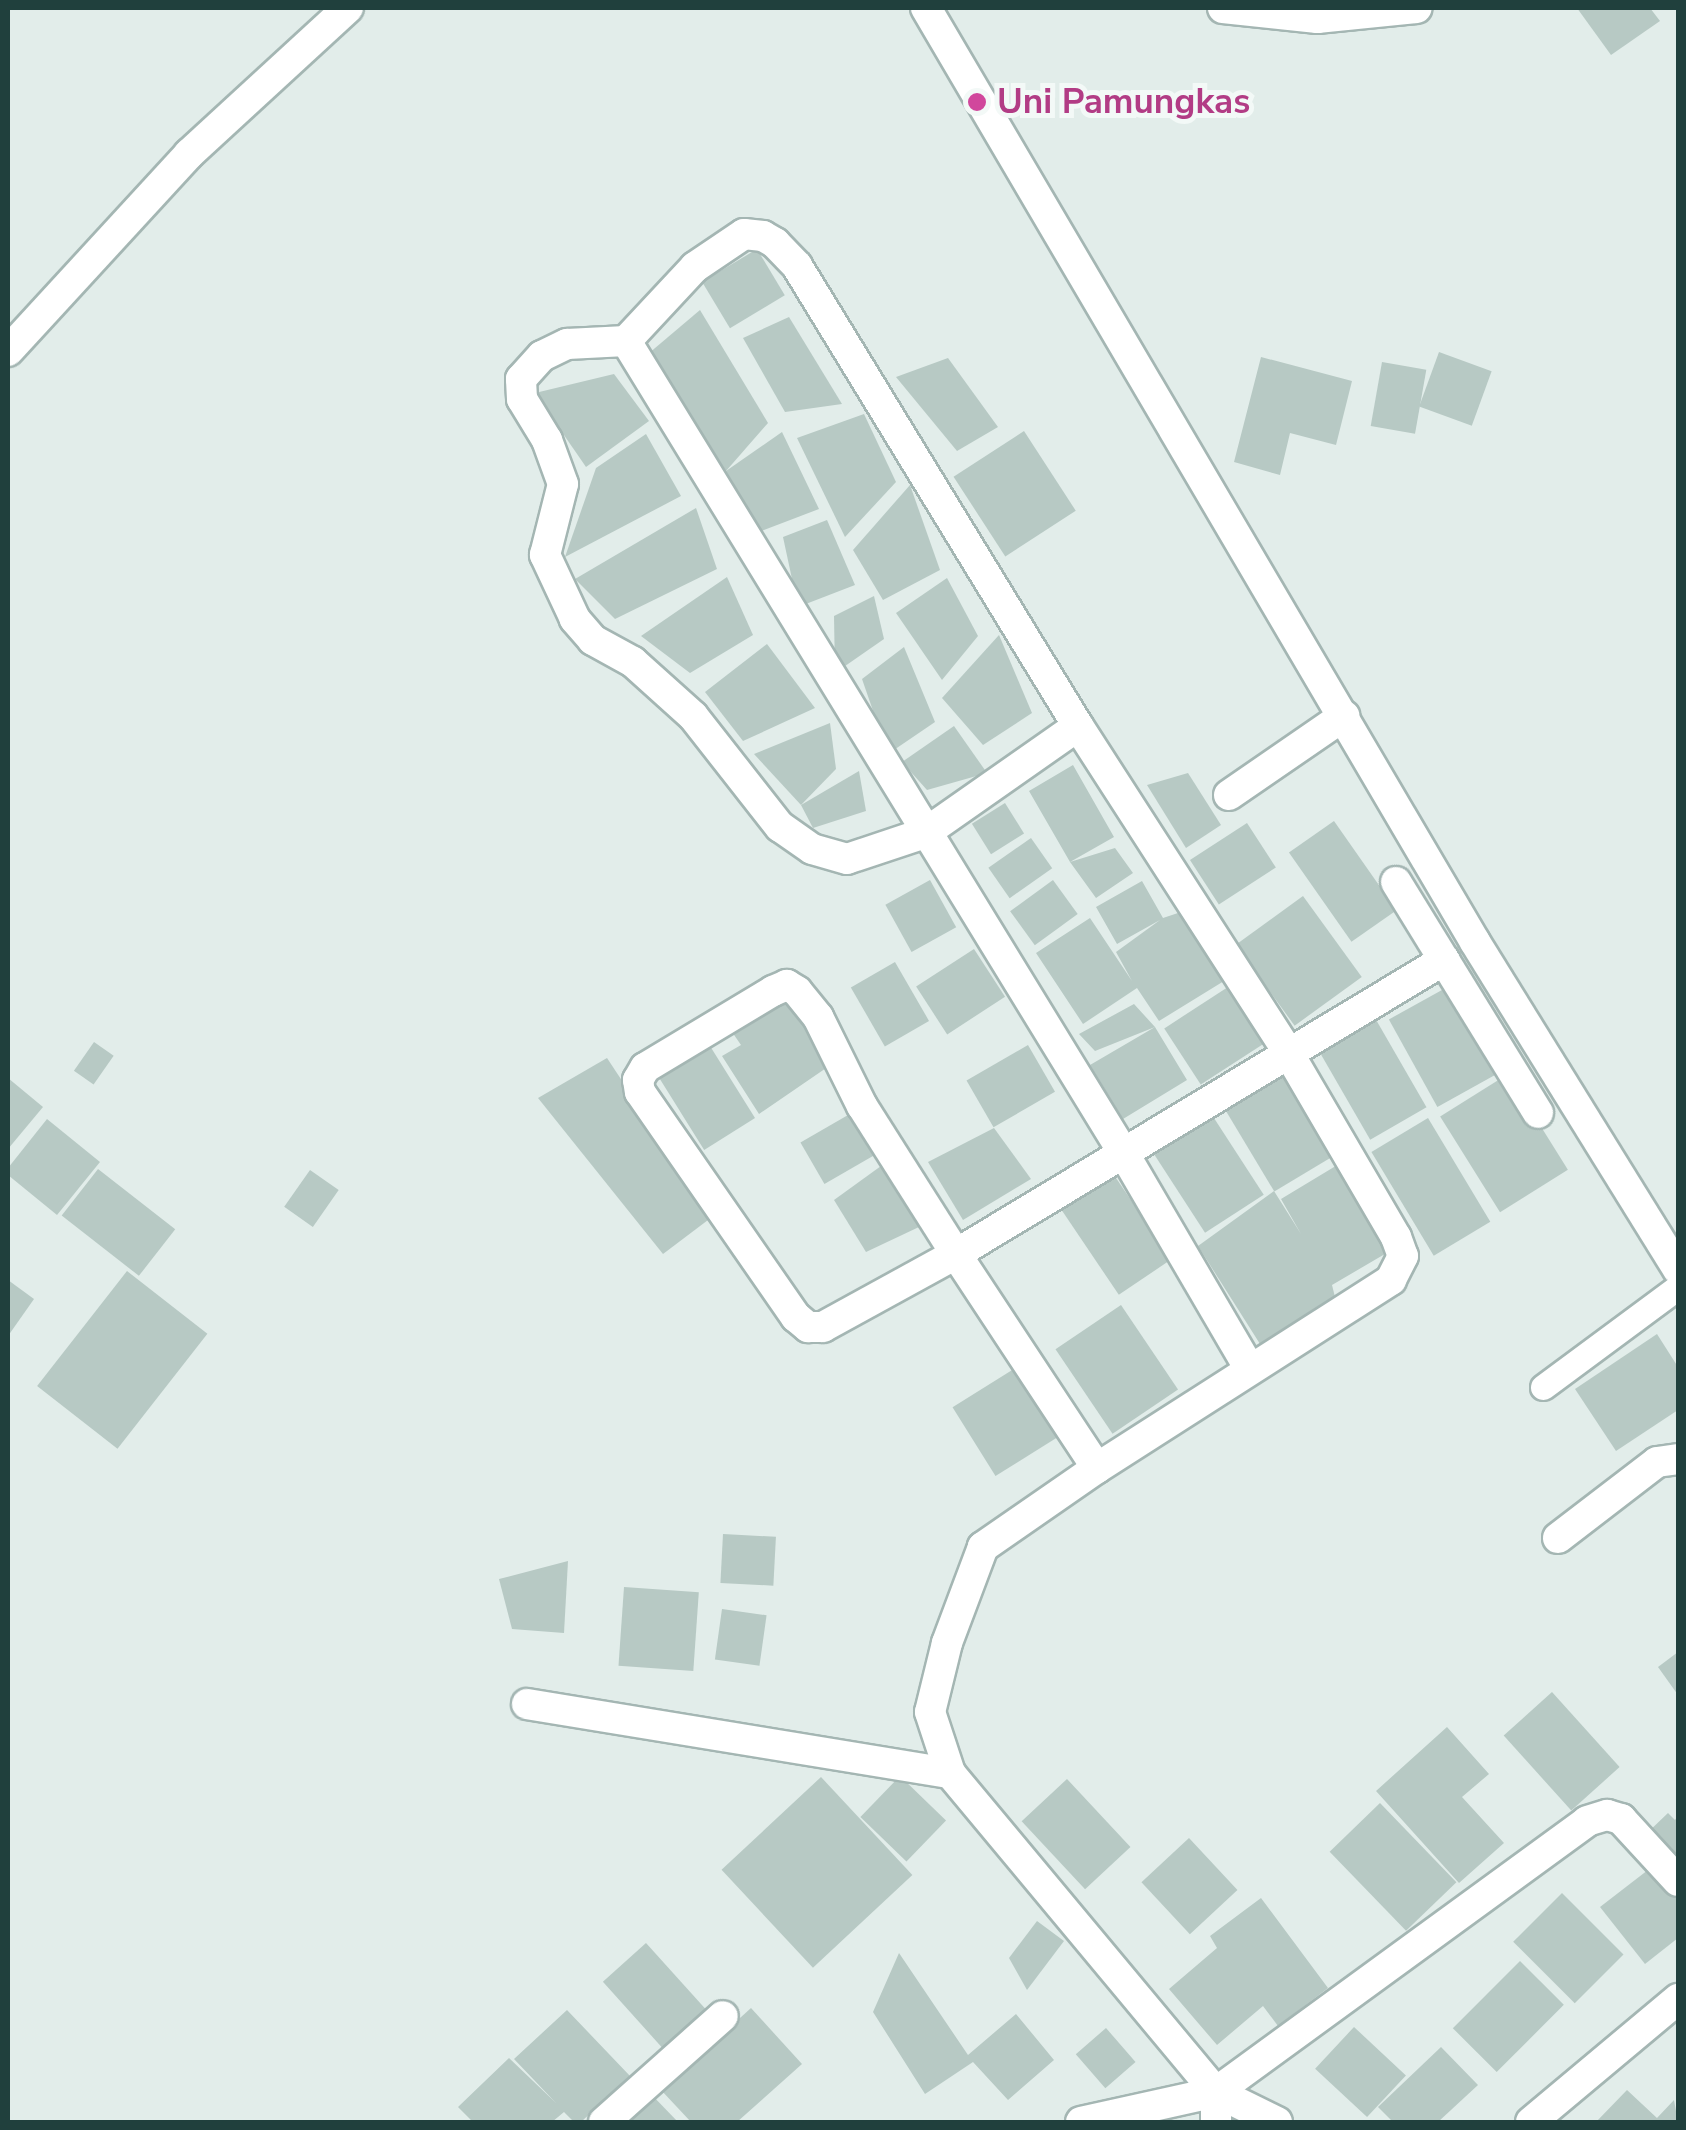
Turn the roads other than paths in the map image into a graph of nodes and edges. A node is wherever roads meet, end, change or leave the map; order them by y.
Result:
1 (348, 8) edge
2 (926, 8) edge
3 (1224, 8) edge
4 (1417, 8) edge
5 (626, 341) junction
6 (8, 351) edge
7 (1344, 716) junction
8 (1078, 726) junction
9 (1229, 795) dead end
10 (924, 834) junction
11 (1396, 882) dead end
12 (1444, 960) junction
13 (1289, 1054) junction
14 (1538, 1114) dead end
15 (1123, 1152) junction
16 (956, 1254) junction
17 (1678, 1270) edge
18 (1678, 1287) edge
19 (1250, 1369) junction
20 (1542, 1387) dead end
21 (1678, 1459) edge
22 (1096, 1468) junction
23 (1558, 1538) dead end
24 (527, 1704) dead end
25 (950, 1773) junction
26 (1678, 1881) edge
27 (1678, 1999) edge
28 (722, 2016) dead end
29 (1216, 2092) junction
30 (604, 2122) edge
31 (1082, 2122) edge
32 (1216, 2122) edge
33 (1276, 2122) edge
34 (1531, 2122) edge

1 - 6 street
2 - 7 street
3 - 4 street
5 - 8 street
5 - 10 street
5 - 10 street
7 - 9 street
7 - 17 street
8 - 10 street
8 - 13 street
10 - 15 street
11 - 12 street
12 - 13 street
12 - 14 street
13 - 15 street
13 - 19 street
15 - 16 street
15 - 19 street
16 - 16 street
16 - 22 street
18 - 20 lane
19 - 22 street
21 - 23 street
22 - 25 street
24 - 25 street
25 - 29 street
26 - 29 street
27 - 34 street
28 - 30 street
29 - 31 street
29 - 32 street
29 - 33 street

